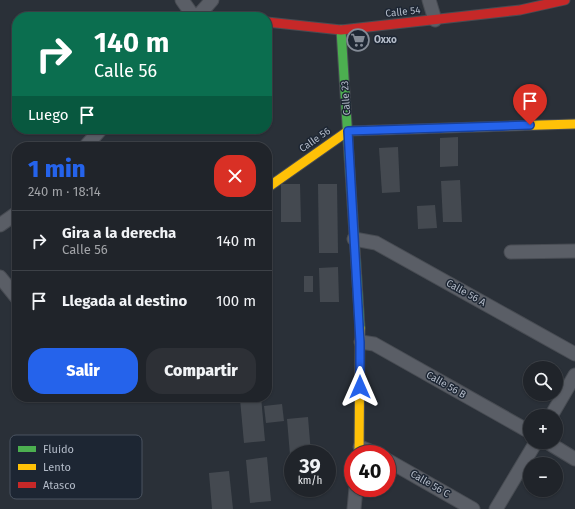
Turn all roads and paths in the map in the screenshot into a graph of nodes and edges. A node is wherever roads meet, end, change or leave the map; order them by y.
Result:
1 (182, 0) edge
2 (212, 0) edge
3 (429, 0) edge
4 (564, 0) edge
5 (190, 12) edge
6 (201, 12) edge
7 (435, 20) junction
8 (272, 23) edge
9 (341, 30) junction
10 (575, 124) edge
11 (348, 131) junction
12 (97, 134) edge
13 (90, 142) edge
14 (272, 184) edge
15 (12, 217) edge
16 (0, 225) edge
17 (354, 239) junction
18 (575, 251) edge
19 (511, 252) dead end
20 (0, 277) edge
21 (12, 292) edge
22 (360, 342) junction
23 (575, 354) edge
24 (575, 375) edge
25 (555, 409) edge
26 (523, 428) edge
27 (359, 445) edge
28 (532, 449) edge
29 (559, 449) edge
30 (575, 459) edge
31 (396, 465) edge
32 (355, 497) edge
33 (354, 509) edge
34 (473, 509) edge
35 (496, 509) edge

1 - 5 street
2 - 6 street
3 - 7 street
4 - 7 street, Calle 54
7 - 9 street, Calle 54
8 - 9 street, Calle 54
9 - 11 street, Calle 23
10 - 11 street
11 - 14 street, Calle 56
11 - 17 street, Calle 23
12 - 13 street
15 - 16 street
17 - 22 street, Calle 23
17 - 23 street, Calle 56 A
18 - 19 street
20 - 21 street
22 - 26 street, Calle 56 B
22 - 27 street, Calle 23
24 - 25 street
28 - 35 street
29 - 30 street
31 - 34 street, Calle 56 C
32 - 33 street

